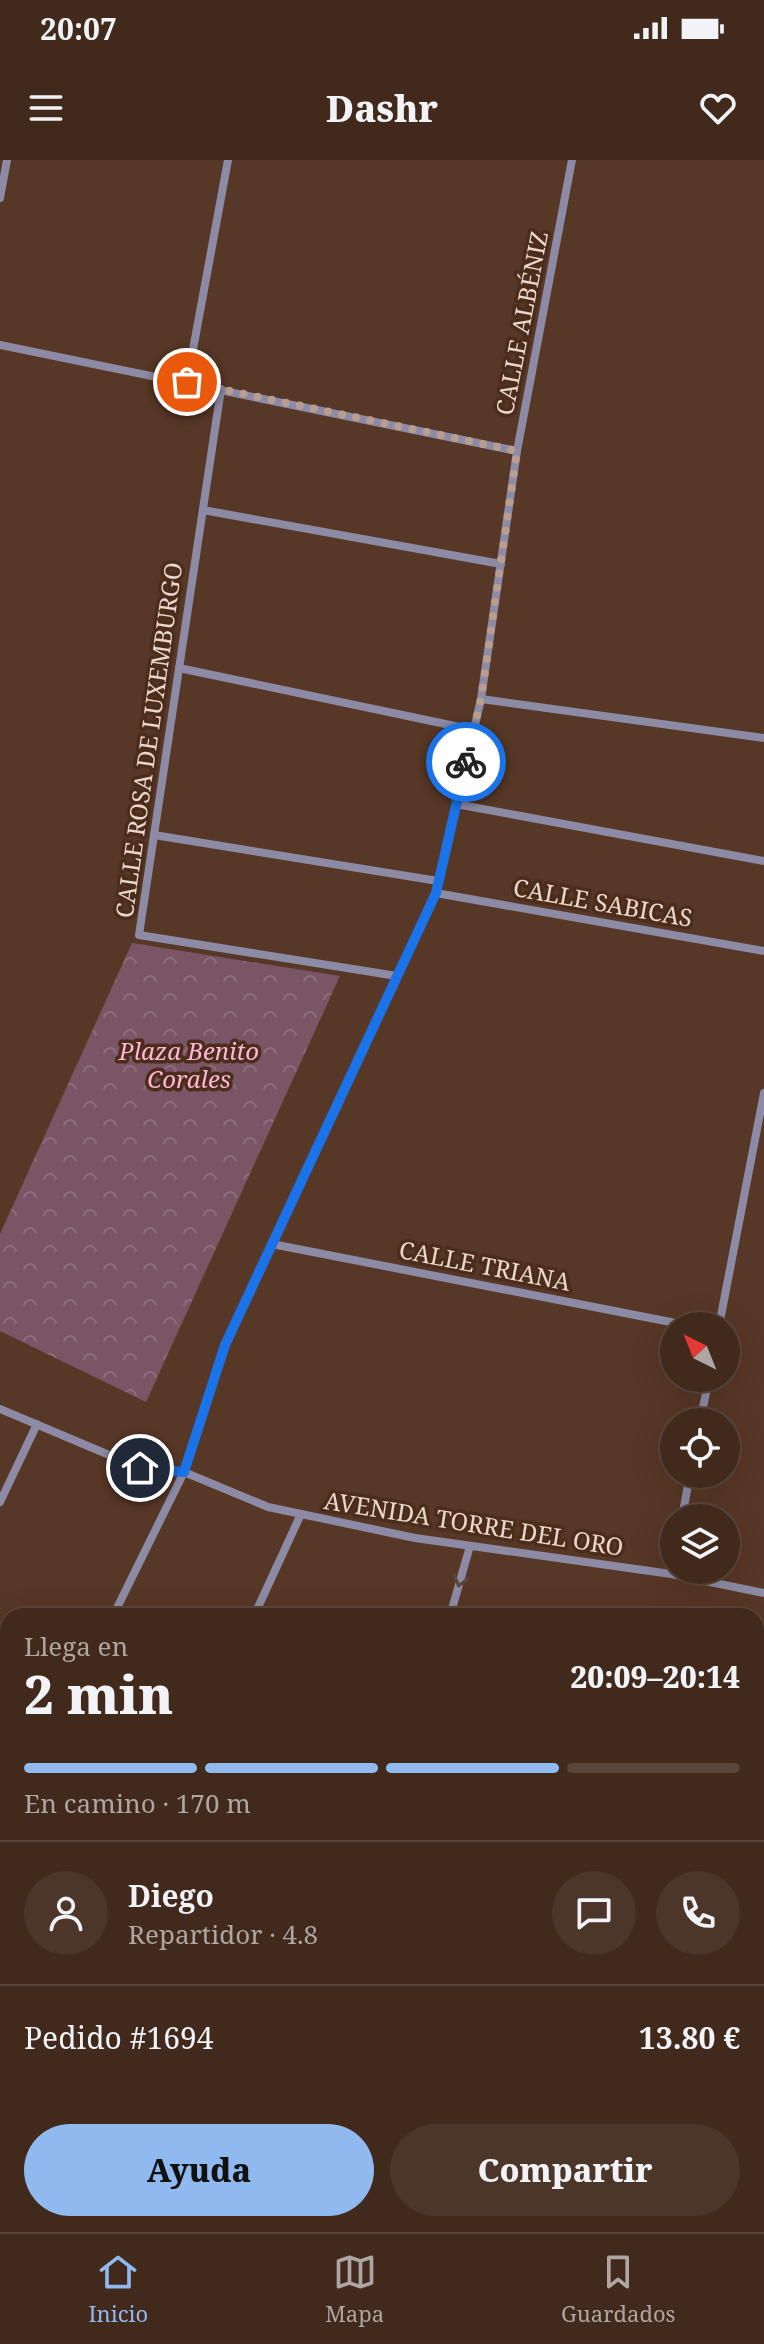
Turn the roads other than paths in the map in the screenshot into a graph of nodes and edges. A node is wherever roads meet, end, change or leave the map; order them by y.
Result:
1 (7, 160) edge
2 (228, 160) edge
3 (572, 160) edge
4 (0, 198) edge
5 (0, 345) edge
6 (187, 382) junction
7 (221, 389) junction
8 (517, 451) junction
9 (203, 510) junction
10 (501, 564) junction
11 (179, 668) junction
12 (481, 699) junction
13 (474, 730) junction
14 (764, 738) edge
15 (456, 804) junction
16 (154, 835) junction
17 (764, 861) edge
18 (438, 881) junction
19 (436, 893) junction
20 (764, 951) edge
21 (397, 976) junction
22 (764, 1093) edge
23 (272, 1244) junction
24 (722, 1312) edge
25 (660, 1320) edge
26 (0, 1409) edge
27 (37, 1424) junction
28 (184, 1472) junction
29 (0, 1502) edge
30 (301, 1514) junction
31 (470, 1546) junction
32 (660, 1572) edge
33 (720, 1584) edge
34 (764, 1593) edge
35 (117, 1608) edge
36 (258, 1608) edge
37 (452, 1608) edge

1 - 4 street
2 - 6 street
3 - 8 street, CALLE ALBÉNIZ
5 - 6 street
6 - 7 street
7 - 8 street
7 - 9 street, CALLE ROSA DE LUXEMBURGO
8 - 10 street, CALLE ALBÉNIZ
9 - 10 street
9 - 11 street, CALLE ROSA DE LUXEMBURGO
10 - 12 street, CALLE ALBÉNIZ
11 - 13 street
11 - 16 street, CALLE ROSA DE LUXEMBURGO
12 - 13 street, CALLE ALBÉNIZ
12 - 14 street
13 - 15 street, CALLE ALBÉNIZ
15 - 17 street
15 - 18 street, CALLE ALBÉNIZ
16 - 18 street
16 - 21 street, CALLE ROSA DE LUXEMBURGO
18 - 19 street, CALLE ALBÉNIZ
19 - 20 street, CALLE SABICAS
19 - 21 street, CALLE ALBÉNIZ
21 - 23 street, CALLE ALBÉNIZ
22 - 24 street
23 - 25 street, CALLE TRIANA
23 - 28 street, CALLE ALBÉNIZ
26 - 27 street, AVENIDA TORRE DEL ORO
27 - 28 street, AVENIDA TORRE DEL ORO
27 - 29 street
28 - 30 street, AVENIDA TORRE DEL ORO
28 - 35 street, CALLE ALBÉNIZ
30 - 31 street, AVENIDA TORRE DEL ORO
30 - 36 street
31 - 32 street, AVENIDA TORRE DEL ORO
31 -> 37 street
33 - 34 street, AVENIDA TORRE DEL ORO

